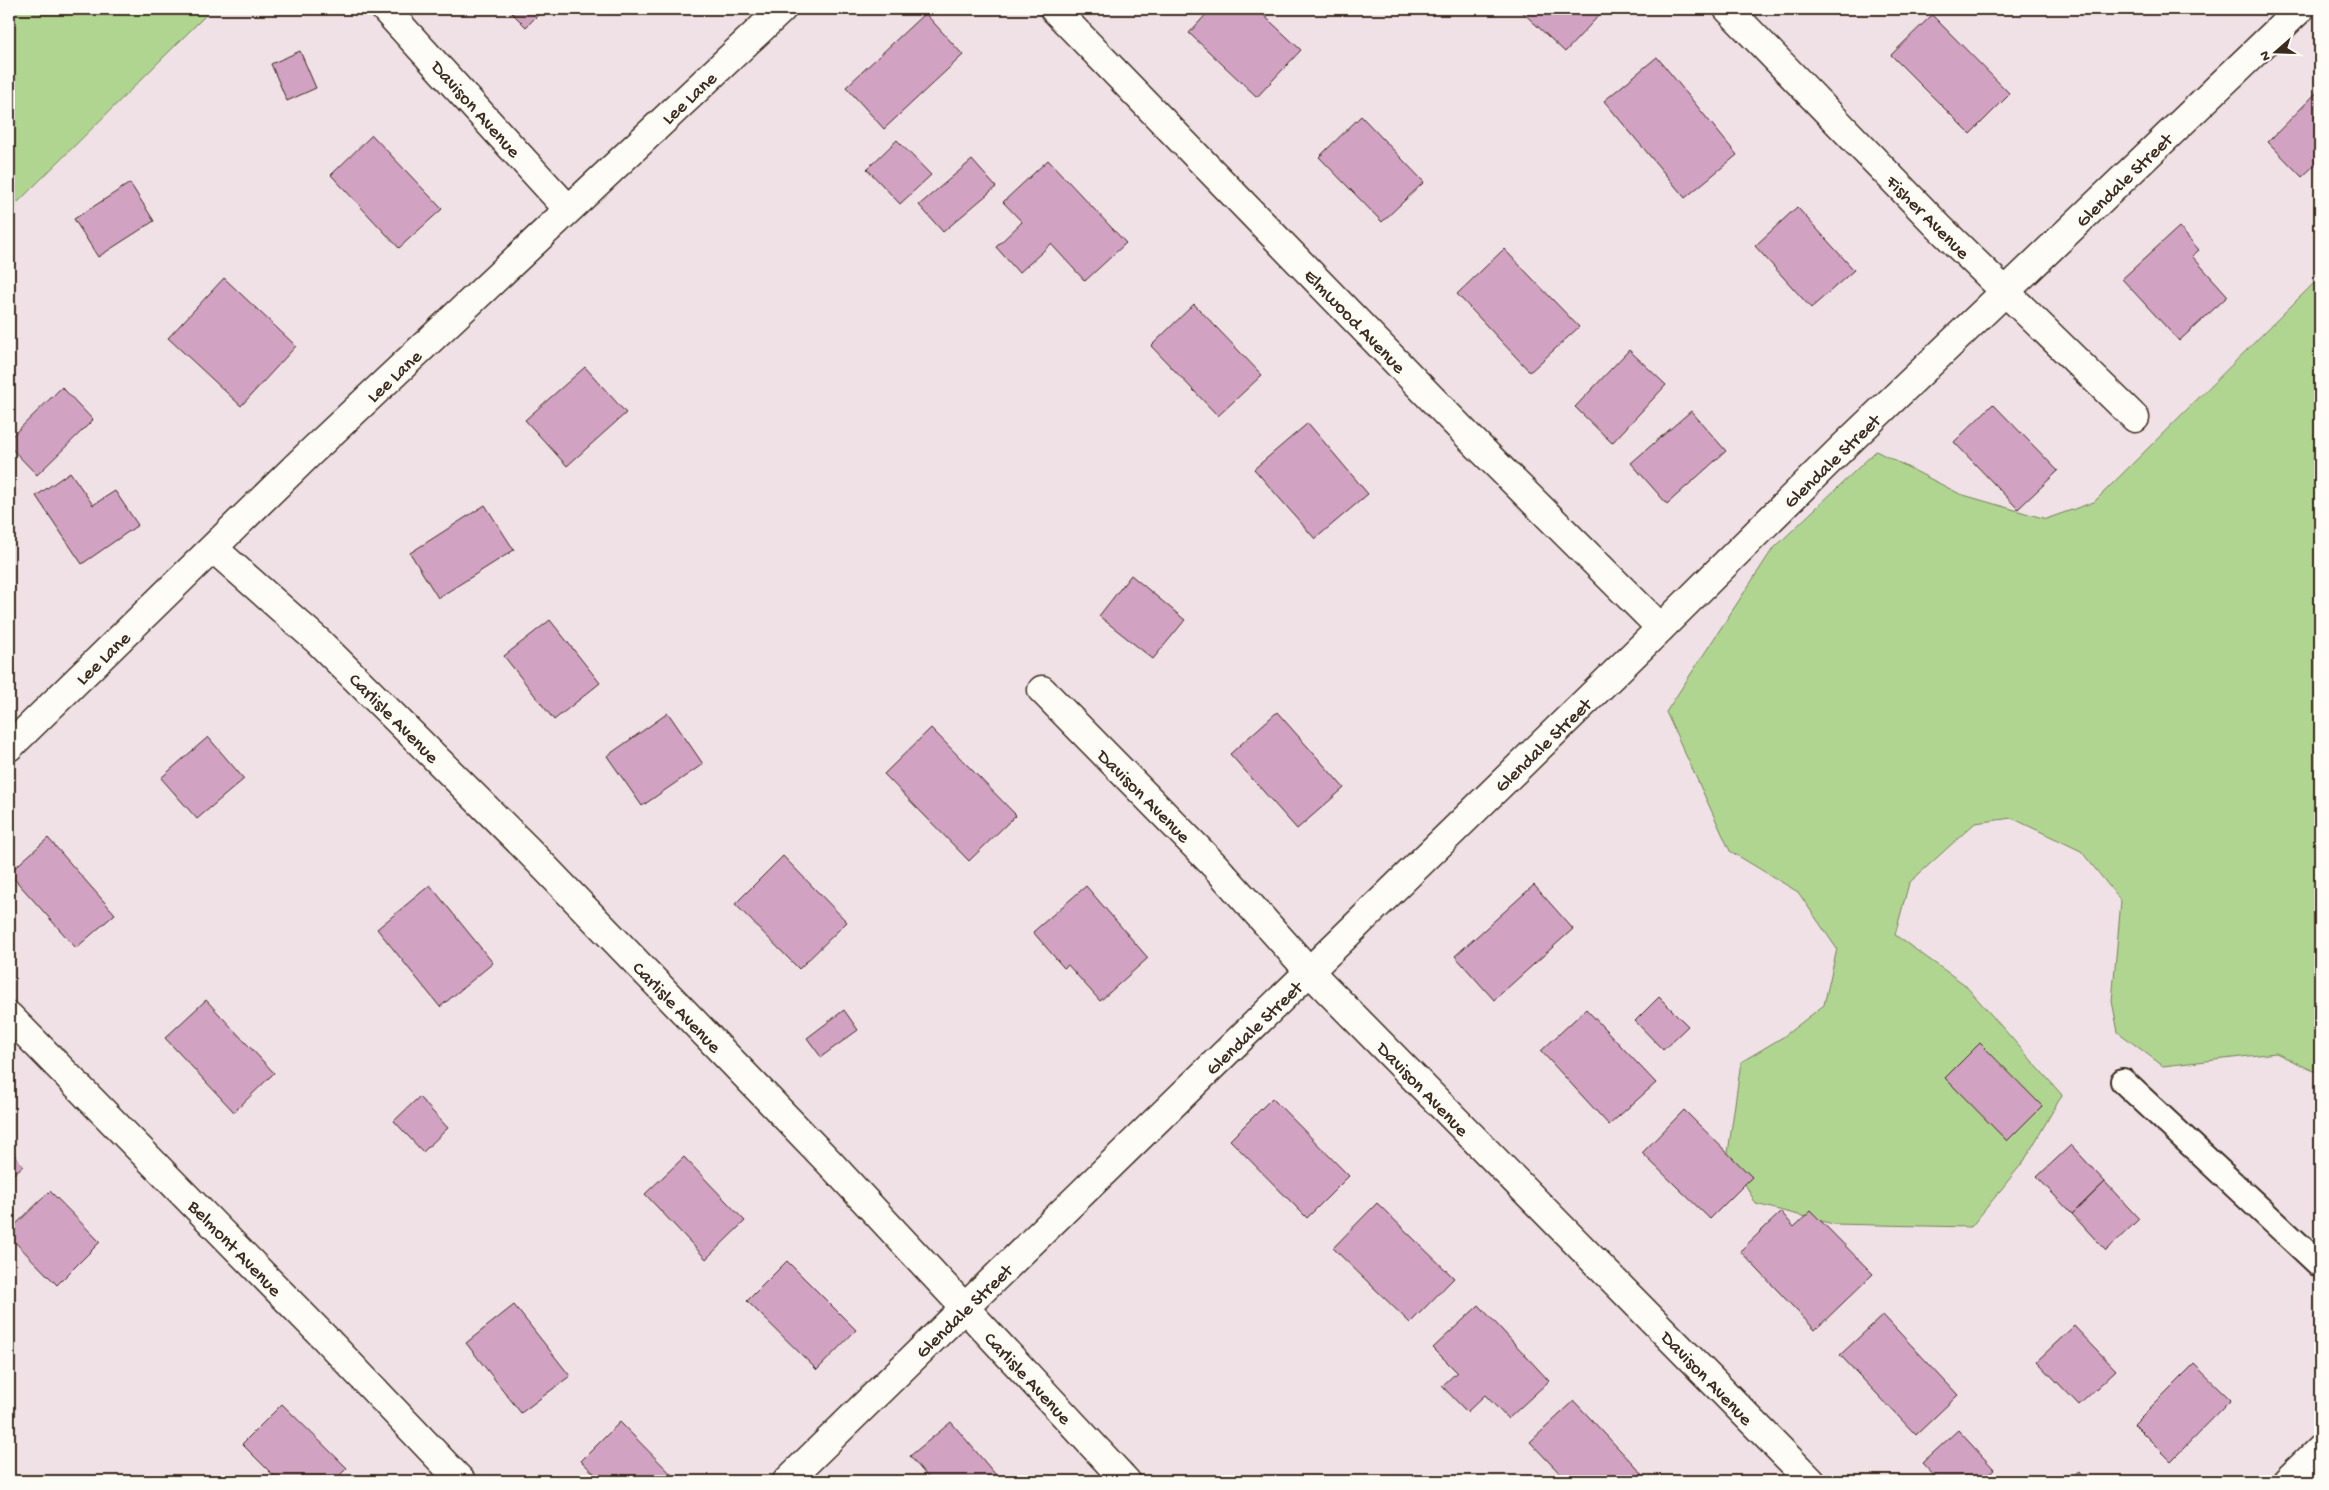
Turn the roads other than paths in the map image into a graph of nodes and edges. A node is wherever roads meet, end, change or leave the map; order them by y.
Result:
1 (385, 9) edge
2 (782, 9) edge
3 (1054, 9) edge
4 (1728, 9) edge
5 (2300, 9) edge
6 (568, 209) junction
7 (2006, 292) junction
8 (2135, 418) dead end
9 (213, 548) junction
10 (1661, 628) junction
11 (1042, 690) dead end
12 (9, 747) edge
13 (1309, 971) junction
14 (9, 1016) edge
15 (2124, 1081) dead end
16 (2320, 1265) edge
17 (965, 1308) junction
18 (2320, 1449) edge
19 (461, 1481) edge
20 (787, 1481) edge
21 (1126, 1481) edge
22 (1811, 1481) edge
23 (2287, 1481) edge

1 - 6 street, Davison Avenue
2 - 6 street, Lee Lane
3 - 10 street, Elmwood Avenue
4 - 7 street, Fisher Avenue
5 - 7 street, Glendale Street
6 - 9 street, Lee Lane
7 - 8 street, Fisher Avenue
7 - 10 street, Glendale Street
9 - 12 street, Lee Lane
9 - 17 street, Carlisle Avenue
10 - 13 street, Glendale Street
11 - 13 street, Davison Avenue
13 - 17 street, Glendale Street
13 - 22 street, Davison Avenue
14 - 19 street, Belmont Avenue
15 - 16 lane
17 - 20 street, Glendale Street
17 - 21 street, Carlisle Avenue
18 - 23 street

